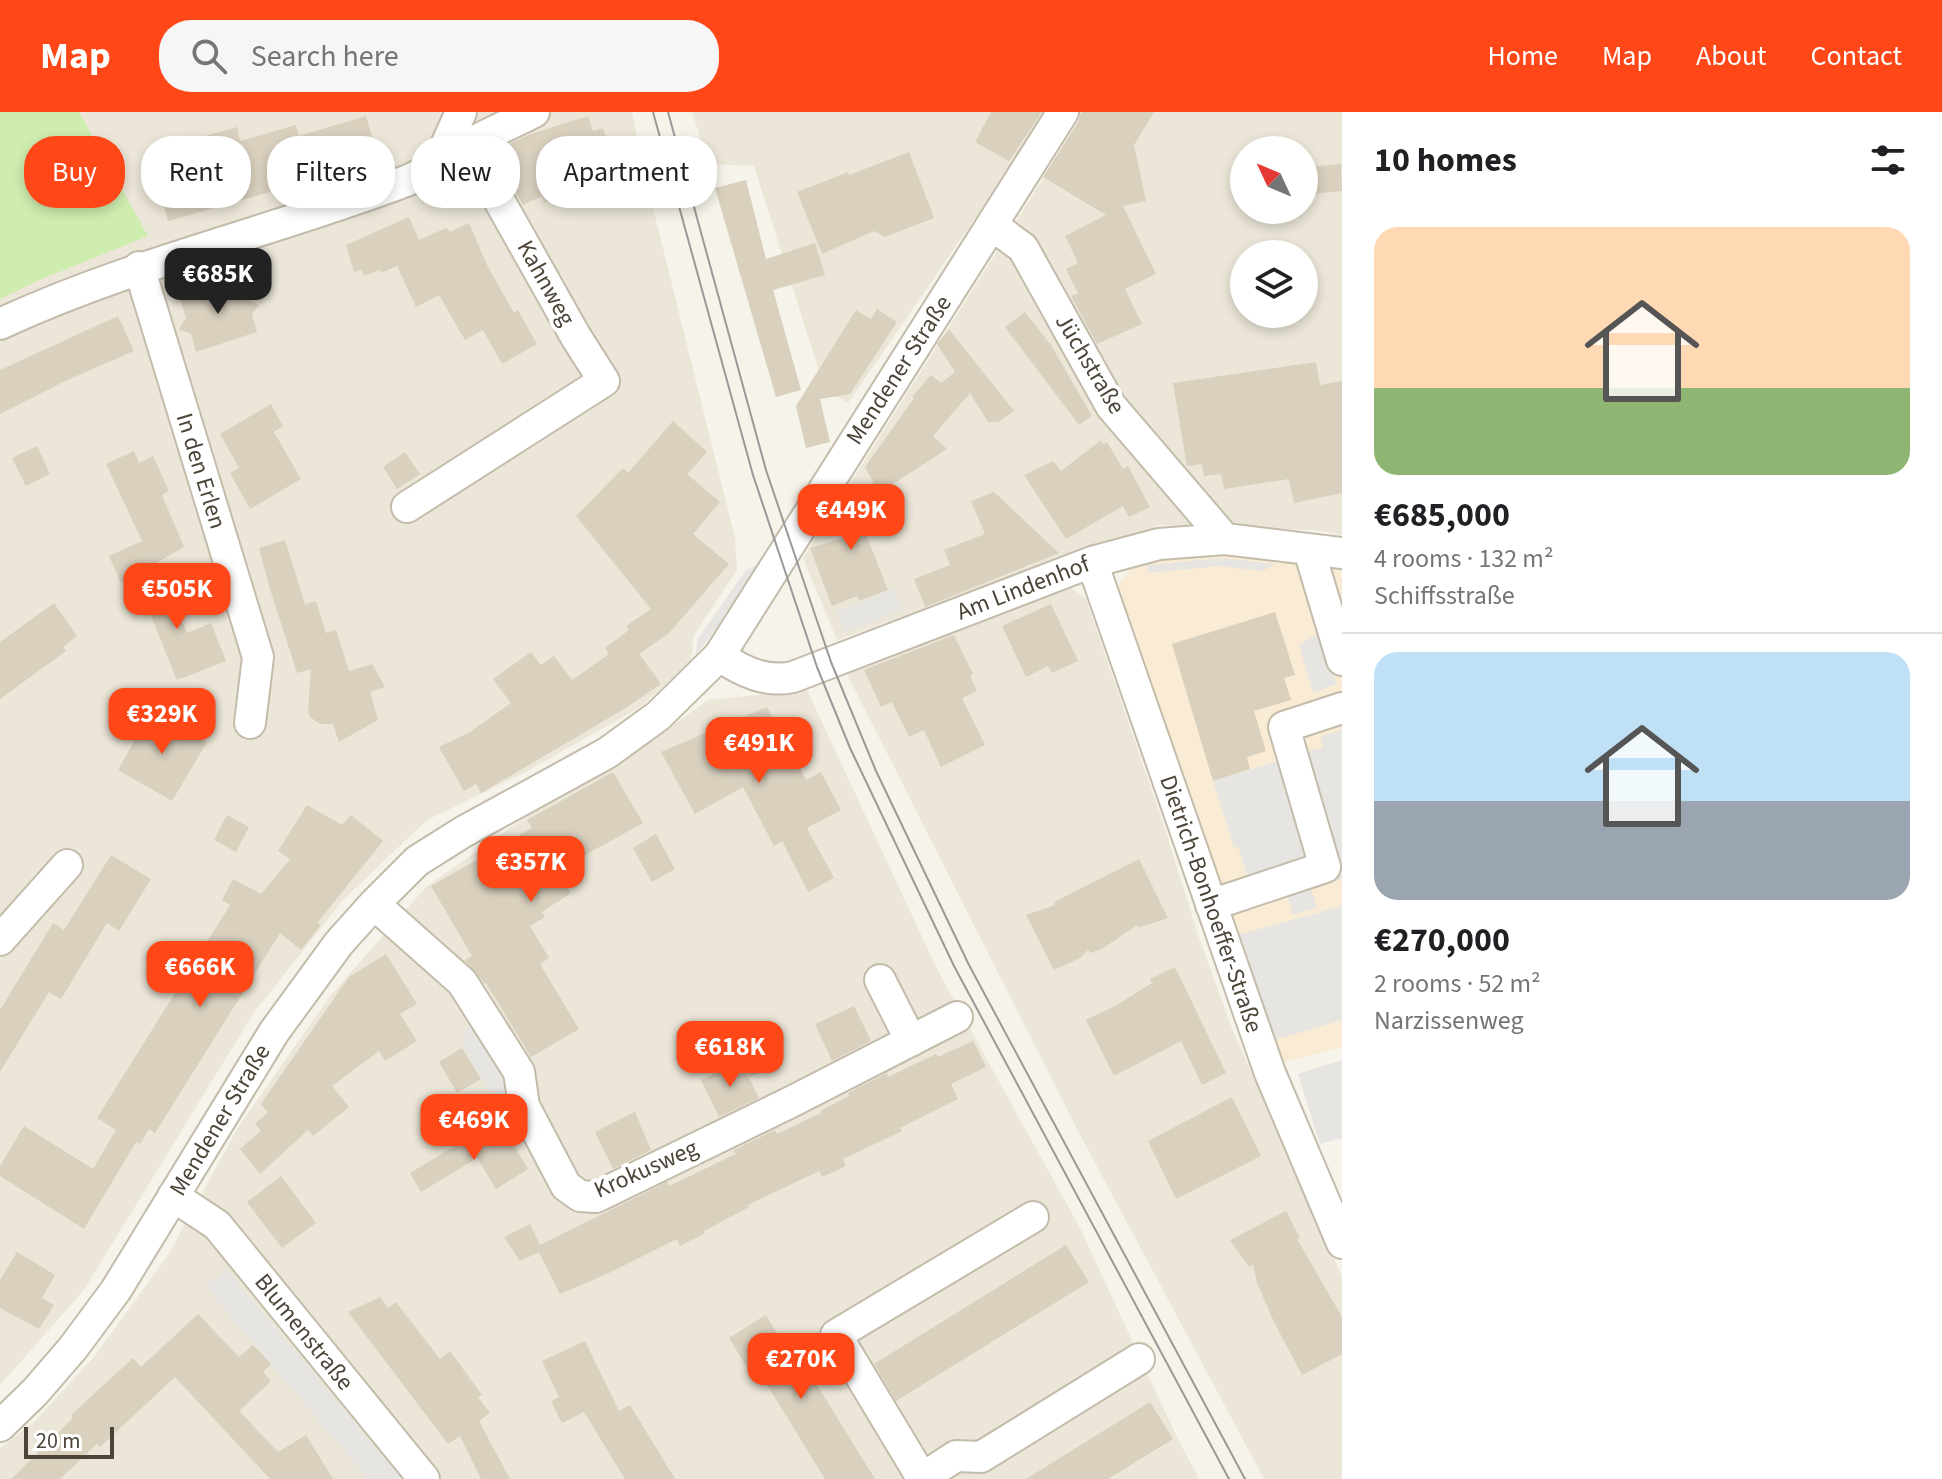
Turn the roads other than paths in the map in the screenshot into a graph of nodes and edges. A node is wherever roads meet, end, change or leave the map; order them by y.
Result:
1 (461, 112) edge
2 (534, 112) edge
3 (1063, 112) edge
4 (450, 136) edge
5 (486, 136) edge
6 (411, 179) edge
7 (503, 208) edge
8 (992, 225) junction
9 (139, 267) junction
10 (0, 324) edge
11 (407, 507) dead end
12 (1225, 539) junction
13 (1309, 550) junction
14 (1342, 553) edge
15 (1092, 562) junction
16 (719, 656) junction
17 (1342, 660) edge
18 (1342, 708) edge
19 (250, 723) dead end
20 (67, 865) dead end
21 (374, 904) junction
22 (1211, 905) junction
23 (0, 940) edge
24 (880, 980) dead end
25 (957, 1017) dead end
26 (911, 1041) junction
27 (173, 1196) junction
28 (1033, 1217) dead end
29 (1342, 1243) edge
30 (1139, 1359) dead end
31 (0, 1426) edge
32 (424, 1479) edge
33 (921, 1479) edge

1 - 4 street
2 - 5 street
3 - 8 street, Mendener Straße
6 - 9 street
7 - 11 street, Kahnweg
8 - 12 street, Jüchstraße
8 - 16 street, Mendener Straße
9 - 10 street
9 - 19 street, In den Erlen
12 - 13 street, Am Lindenhof
12 - 15 street, Am Lindenhof
13 - 14 street, Am Lindenhof
13 - 17 street
15 - 16 street, Am Lindenhof
15 - 22 street, Dietrich-Bonhoeffer-Straße
16 - 21 street, Mendener Straße
18 - 22 street
20 - 23 street
21 - 26 street, Krokusweg
21 - 27 street, Mendener Straße
22 - 29 street, Dietrich-Bonhoeffer-Straße
24 - 26 street
25 - 26 street, Krokusweg
27 - 31 street, Mendener Straße
27 - 32 street, Blumenstraße
28 - 33 street
30 - 33 street

